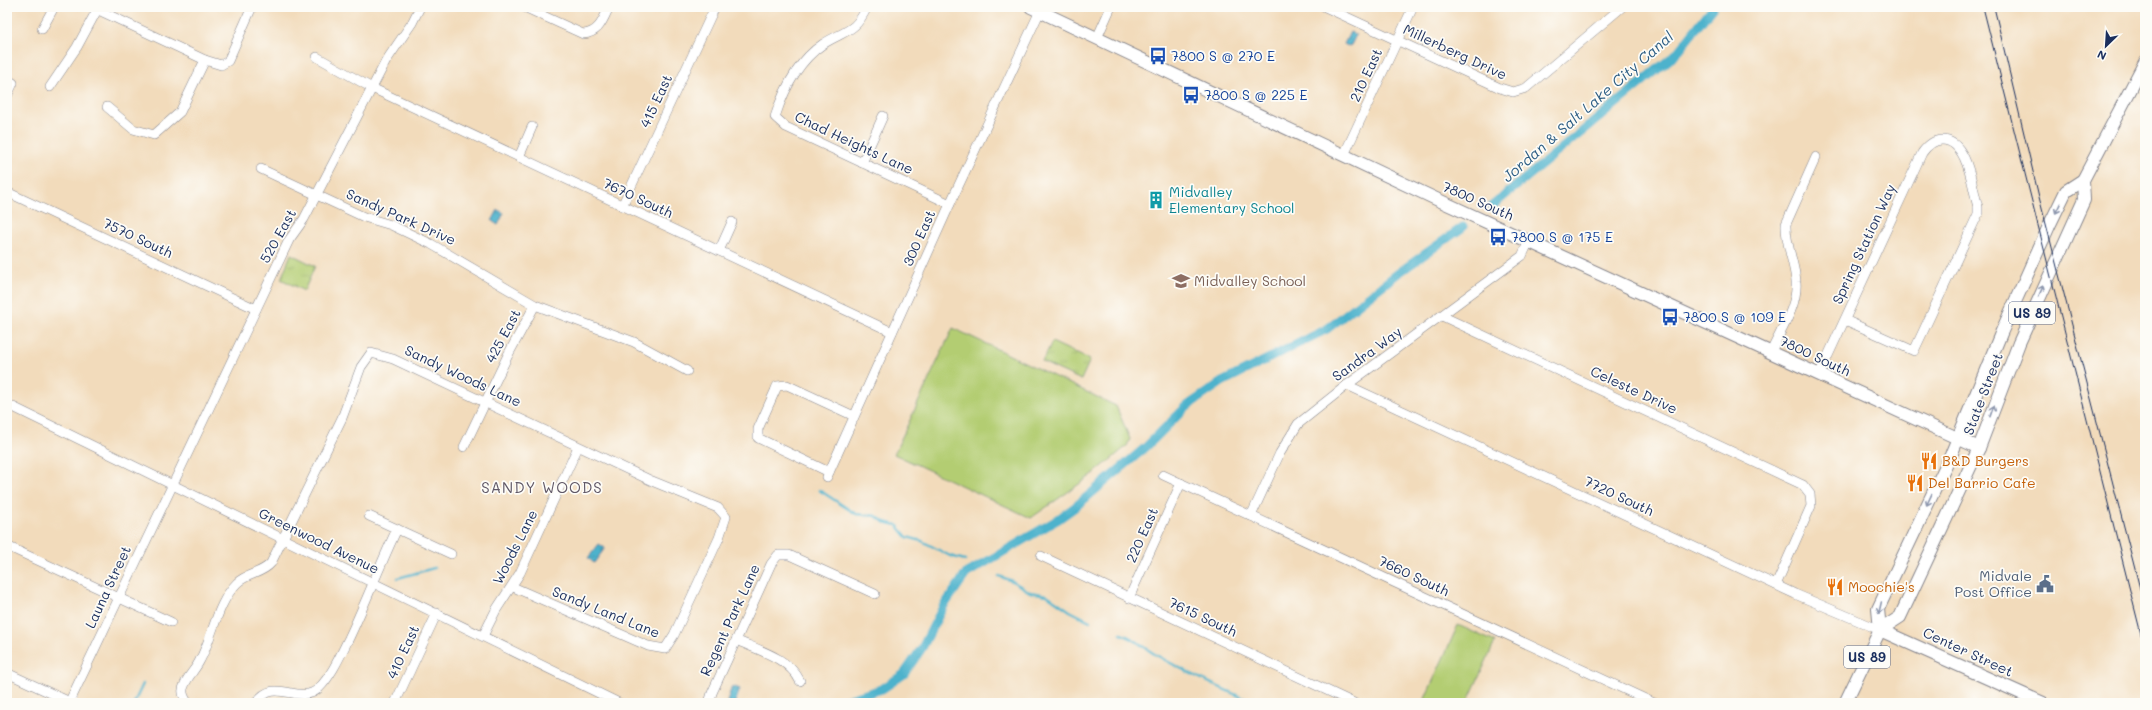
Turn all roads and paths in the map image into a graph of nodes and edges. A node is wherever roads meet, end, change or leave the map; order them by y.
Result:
1 (54, 7) edge
2 (252, 7) edge
3 (420, 7) edge
4 (524, 7) edge
5 (609, 7) edge
6 (715, 7) edge
7 (866, 7) edge
8 (1111, 7) edge
9 (1325, 7) edge
10 (1413, 7) edge
11 (1622, 7) edge
12 (95, 8) edge
13 (1036, 9) edge
14 (42, 30) dead end
15 (1097, 38) junction
16 (1397, 40) junction
17 (317, 58) dead end
18 (205, 60) junction
19 (2145, 62) edge
20 (7, 79) edge
21 (50, 87) dead end
22 (372, 88) junction
23 (7, 96) edge
24 (107, 107) dead end
25 (883, 116) dead end
26 (532, 128) dead end
27 (1344, 155) junction
28 (519, 157) junction
29 (1816, 157) dead end
30 (862, 162) junction
31 (261, 168) dead end
32 (2083, 180) junction
33 (7, 192) edge
34 (317, 194) junction
35 (950, 204) junction
36 (622, 206) junction
37 (732, 222) dead end
38 (1529, 240) junction
39 (719, 251) junction
40 (535, 305) junction
41 (256, 310) junction
42 (1442, 316) junction
43 (1845, 320) junction
44 (892, 332) junction
45 (1771, 352) junction
46 (687, 372) dead end
47 (1819, 375) junction
48 (1348, 385) junction
49 (486, 402) junction
50 (7, 404) edge
51 (854, 416) junction
52 (1957, 439) junction
53 (464, 447) dead end
54 (578, 447) junction
55 (1979, 448) junction
56 (1163, 475) dead end
57 (1181, 483) junction
58 (172, 484) junction
59 (369, 516) dead end
60 (1251, 516) junction
61 (726, 517) joint
62 (397, 529) junction
63 (282, 538) junction
64 (7, 546) edge
65 (451, 554) dead end
66 (1041, 556) dead end
67 (375, 583) junction
68 (1776, 585) junction
69 (513, 587) junction
70 (875, 594) dead end
71 (119, 598) junction
72 (1129, 598) junction
73 (437, 613) junction
74 (171, 622) dead end
75 (1880, 630) junction
76 (483, 636) junction
77 (736, 640) junction
78 (7, 673) edge
79 (800, 681) dead end
80 (186, 699) edge
81 (304, 699) edge
82 (604, 700) edge
83 (70, 703) edge
84 (256, 703) edge
85 (395, 703) edge
86 (620, 703) edge
87 (709, 703) edge
88 (1354, 703) edge
89 (1654, 703) edge
90 (1845, 703) edge
91 (2042, 703) edge

1 - 14 street
2 - 18 street
3 - 22 street, 520 East
4 - 5 street
6 - 36 street, 415 East
7 - 30 street, Chad Heights Lane
8 - 15 street
9 - 16 street, Millerberg Drive
10 - 16 street, 210 East
11 - 16 street, Millerberg Drive
12 - 18 street
12 - 21 street
13 - 15 main road, 7800 South
13 - 35 street, 300 East
15 - 27 main road, 7800 South
16 - 27 street, 210 East
17 - 22 street, 7670 South
18 - 24 street
19 - 32 main road, State Street
20 - 23 street
22 - 28 street, 7670 South
22 - 34 street, 520 East
25 - 30 street
26 - 28 street
27 - 38 main road, 7800 South
28 - 36 street, 7670 South
29 - 45 street
30 - 35 street, Chad Heights Lane
31 - 34 street, Sandy Park Drive
32 -> 52 main road, State Street
55 -> 32 main road, State Street / US 89
33 - 41 street, 7570 South
34 - 40 street, Sandy Park Drive
34 - 41 street, 520 East
35 - 44 street, 300 East
36 - 39 street, 7670 South
37 - 39 street
38 - 42 street, Sandra Way
38 - 45 main road, 7800 South
39 - 44 street, 7670 South
40 - 46 street, Sandy Park Drive
40 - 49 street, 425 East
41 - 58 street, 520 East
42 - 48 street, Sandra Way
42 - 68 street, Celeste Drive
43 - 43 street, Spring Station Way
43 - 47 street, Spring Station Way
44 - 51 street, 300 East
45 - 47 main road, 7800 South
47 - 52 main road, 7800 South
48 - 60 street, Sandra Way
48 - 68 street, 7720 South
49 - 53 street, 425 East
49 - 54 street, Sandy Woods Lane
49 - 63 street, Sandy Woods Lane
50 - 58 street, Greenwood Avenue
51 - 51 street, 300 East
52 - 55 main road, 7800 South
52 -> 75 main road, State Street
54 - 61 street, Sandy Woods Lane
54 - 69 street, Woods Lane
55 - 75 main road, State Street / US 89
56 - 57 street, 7660 South
57 - 60 street, 7660 South
57 - 72 street, 220 East
58 - 63 street, Greenwood Avenue
58 - 71 street, Launa Street
59 - 62 street
60 - 89 street, 7660 South
61 - 69 street, Sandy Land Lane
62 - 65 street
62 - 67 street
63 - 67 street, Greenwood Avenue
63 - 80 street
64 - 71 street
66 - 72 street, 7615 South
67 - 73 street, Greenwood Avenue
67 - 81 street
68 - 75 street, 7720 South
69 - 76 street, Woods Lane
70 - 77 street, Regent Park Lane
71 - 74 street
71 - 83 street, Launa Street
72 - 88 street, 7615 South
73 - 76 street, Greenwood Avenue
73 - 85 street, 410 East
75 - 90 main road, US 89
75 - 91 main road, Center Street
76 - 82 street, Greenwood Avenue
77 - 79 street
77 - 87 street, Regent Park Lane
78 - 83 street
81 - 84 street
82 - 86 street, Greenwood Avenue

